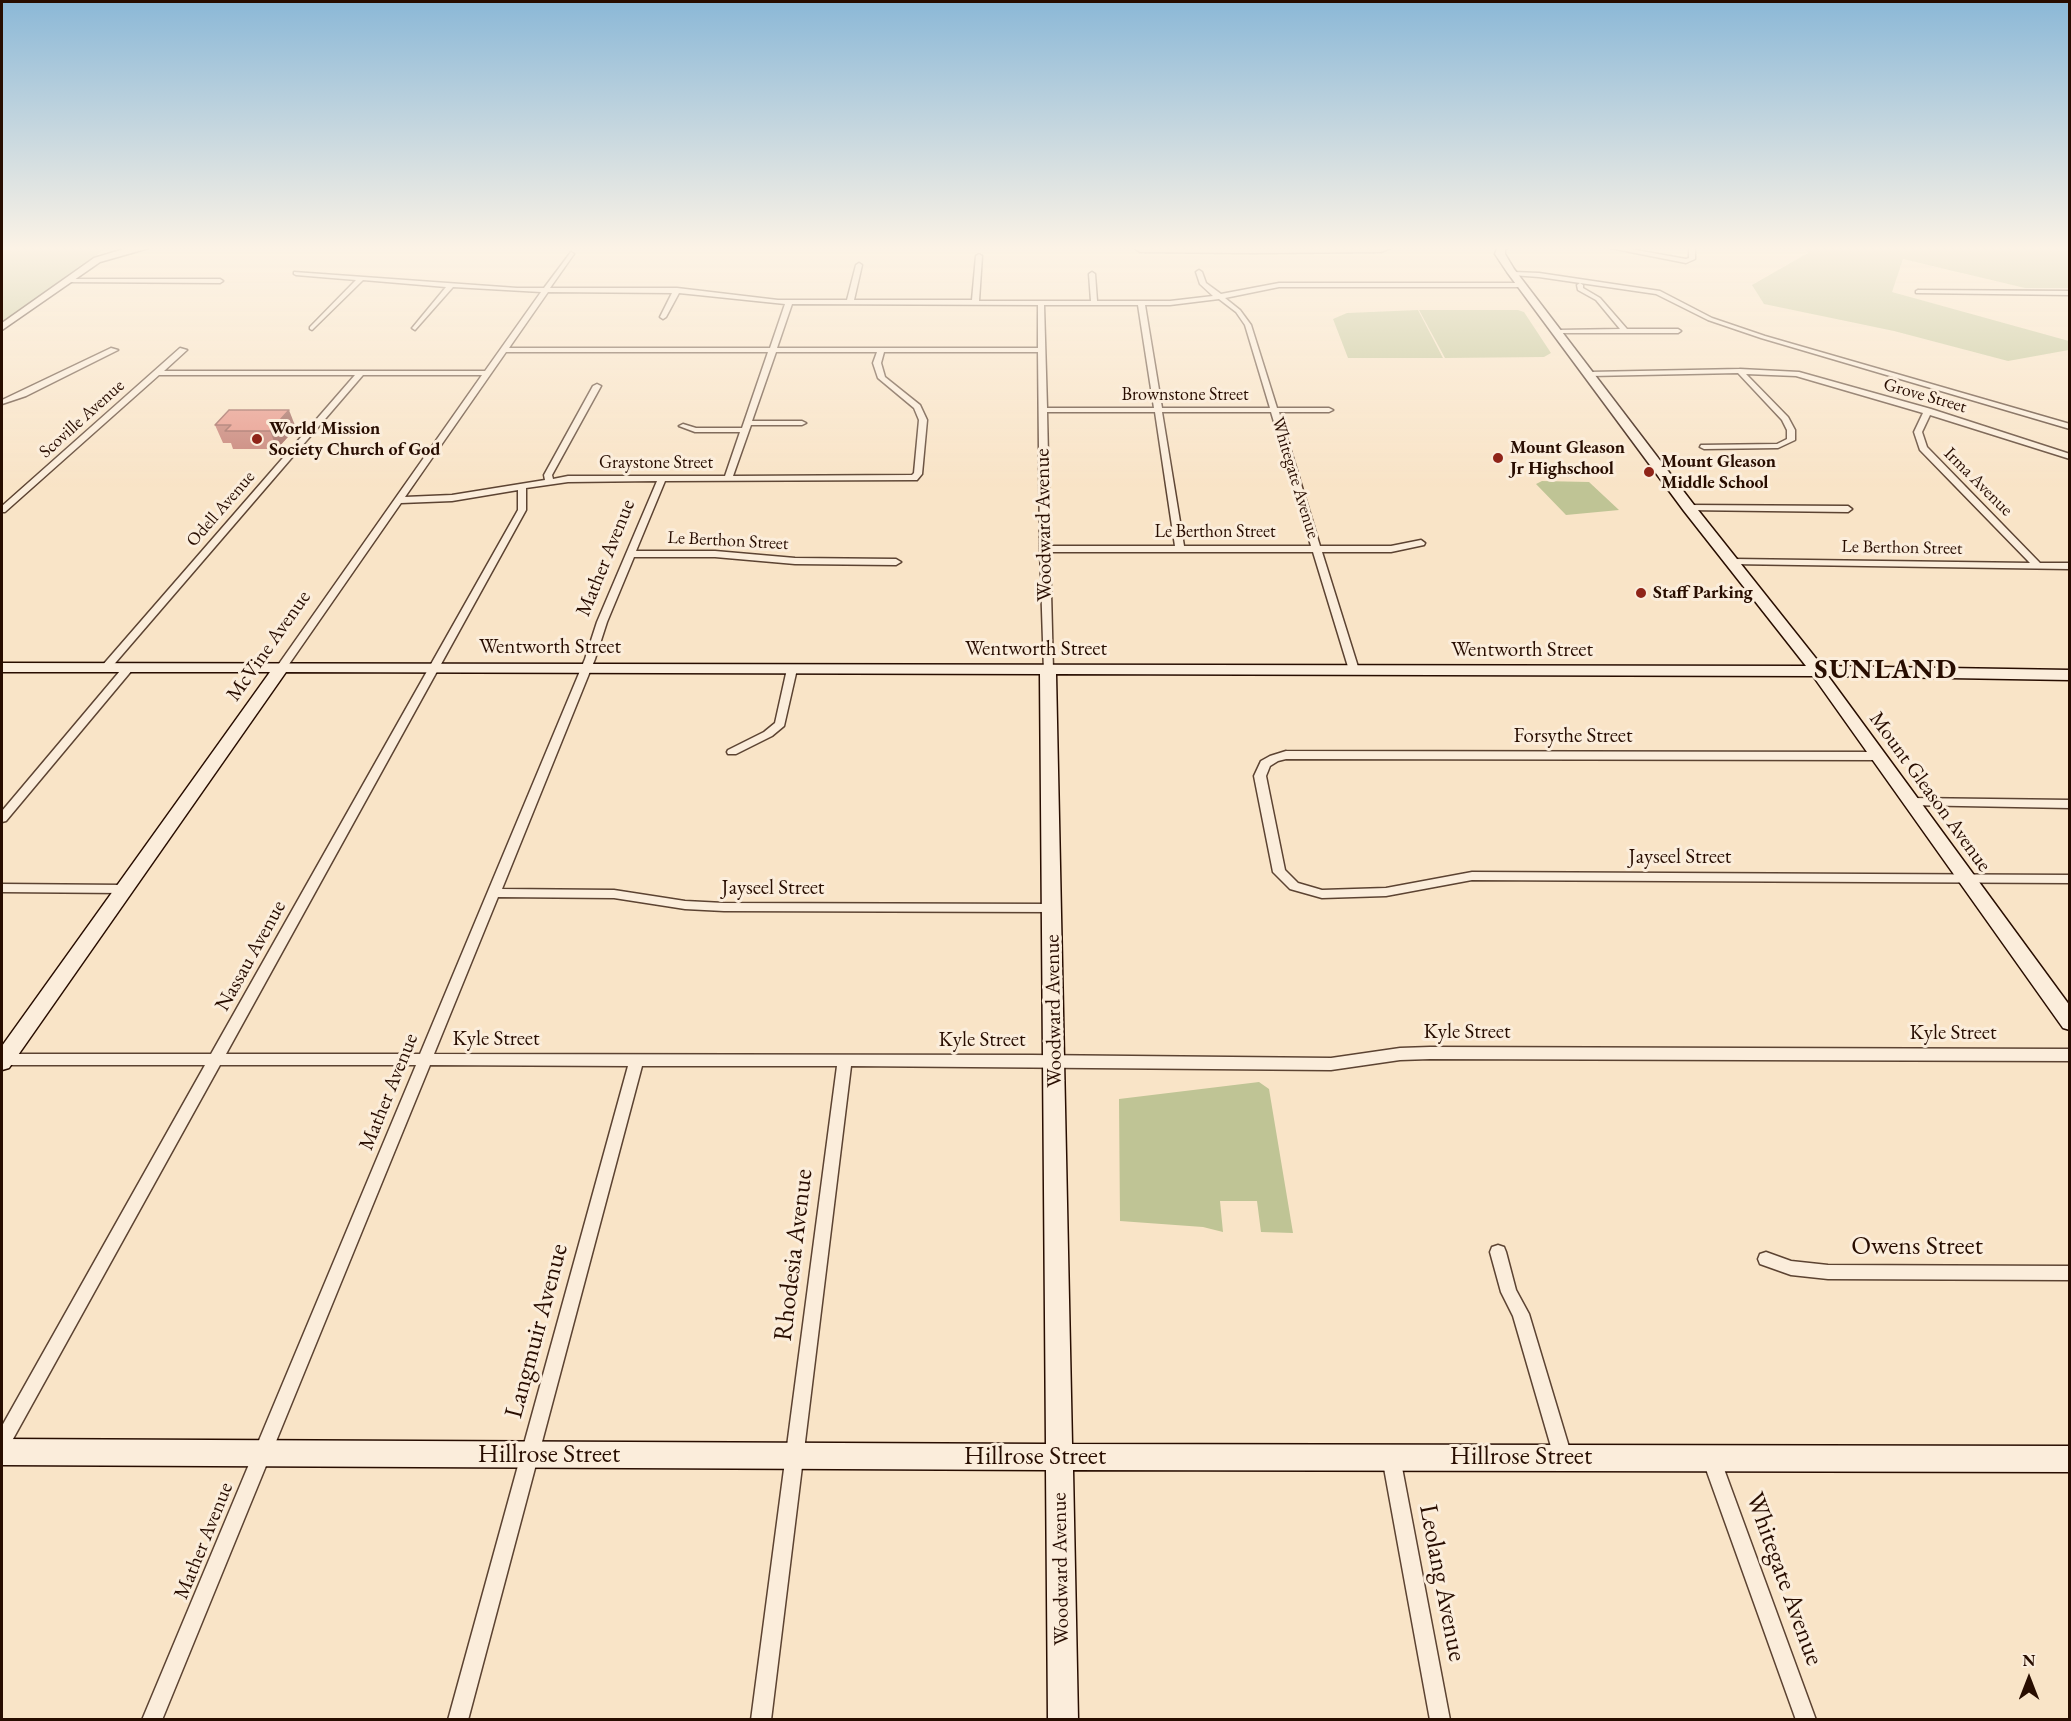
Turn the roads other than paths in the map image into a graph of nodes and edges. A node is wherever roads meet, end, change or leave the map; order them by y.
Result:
1 (521, 326) edge
2 (781, 326) edge
3 (1041, 326) edge
4 (1145, 326) edge
5 (1248, 326) edge
6 (1554, 326) edge
7 (1620, 326) edge
8 (1731, 326) edge
9 (1624, 331) junction
10 (1678, 331) dead end
11 (1558, 332) junction
12 (114, 350) dead end
13 (183, 350) dead end
14 (505, 350) junction
15 (772, 350) junction
16 (881, 350) junction
17 (1041, 350) junction
18 (1740, 371) junction
19 (157, 373) junction
20 (362, 373) junction
21 (489, 373) junction
22 (1590, 374) junction
23 (597, 386) dead end
24 (2, 402) edge
25 (1042, 410) junction
26 (1158, 410) junction
27 (1274, 410) junction
28 (1329, 410) dead end
29 (1928, 411) junction
30 (802, 423) dead end
31 (683, 426) dead end
32 (747, 427) junction
33 (2070, 427) edge
34 (1704, 447) dead end
35 (2059, 455) junction
36 (2070, 457) edge
37 (2070, 463) edge
38 (662, 479) junction
39 (728, 479) junction
40 (549, 481) junction
41 (522, 486) junction
42 (400, 500) junction
43 (1689, 508) junction
44 (1848, 509) dead end
45 (2, 510) edge
46 (1420, 543) dead end
47 (1180, 548) junction
48 (1045, 549) junction
49 (1317, 549) junction
50 (630, 554) junction
51 (896, 562) dead end
52 (1734, 562) junction
53 (2038, 566) junction
54 (2070, 566) edge
55 (2, 667) edge
56 (106, 667) junction
57 (129, 667) junction
58 (281, 668) junction
59 (434, 668) junction
60 (585, 668) junction
61 (792, 669) junction
62 (1048, 670) junction
63 (1354, 670) junction
64 (1818, 672) junction
65 (2070, 675) edge
66 (732, 752) dead end
67 (1879, 756) junction
68 (1911, 801) junction
69 (2070, 804) edge
70 (2, 818) edge
71 (1965, 877) junction
72 (2070, 879) edge
73 (1294, 886) joint
74 (2, 888) edge
75 (124, 889) junction
76 (494, 893) junction
77 (1052, 908) junction
78 (2070, 1022) edge
79 (2070, 1055) edge
80 (215, 1059) junction
81 (2, 1060) edge
82 (424, 1060) junction
83 (637, 1060) junction
84 (845, 1061) junction
85 (1054, 1061) junction
86 (1498, 1252) dead end
87 (1766, 1259) dead end
88 (2070, 1273) edge
89 (2, 1442) edge
90 (2, 1452) edge
91 (262, 1453) junction
92 (529, 1456) junction
93 (795, 1456) junction
94 (1060, 1457) junction
95 (1391, 1457) junction
96 (1563, 1457) junction
97 (1711, 1457) junction
98 (2070, 1459) edge
99 (152, 1719) edge
100 (458, 1719) edge
101 (760, 1719) edge
102 (1063, 1719) edge
103 (1440, 1719) edge
104 (1806, 1719) edge

1 - 14 street, McVine Avenue
2 - 15 street
3 - 17 street, Woodward Avenue
4 - 26 street
5 - 27 street, Whitegate Avenue
6 - 11 street, Mount Gleason Avenue
7 - 9 street
8 - 33 street
9 - 10 street
9 - 11 street
11 - 22 street, Mount Gleason Avenue
12 - 24 street
13 - 19 street, Scoville Avenue
14 - 15 street
14 - 21 street, McVine Avenue
15 - 16 street
15 - 32 street
16 - 17 street
16 - 39 street, Graystone Street
17 - 25 street, Woodward Avenue
18 - 22 street, Grove Street
18 - 29 street, Grove Street
18 - 34 street
19 - 20 street
19 - 45 street, Scoville Avenue
20 - 21 street
20 - 56 street, Odell Avenue
21 - 42 street, McVine Avenue
22 - 43 street, Mount Gleason Avenue
23 - 40 street
25 - 26 street, Brownstone Street
25 - 48 street, Woodward Avenue
26 - 27 street, Brownstone Street
26 - 47 street
27 - 28 street, Brownstone Street
27 - 49 street, Whitegate Avenue
29 - 35 street, Grove Street
29 - 53 street, Irma Avenue
30 - 32 street
31 - 32 street
32 - 39 street
35 - 36 street, Grove Street
35 - 37 street
38 - 39 street, Graystone Street
38 - 40 street, Graystone Street
38 - 50 street, Mather Avenue
40 - 41 street, Graystone Street
41 - 42 street, Graystone Street
41 - 59 street, Nassau Avenue
42 - 58 street, McVine Avenue
43 - 44 street
43 - 52 street, Mount Gleason Avenue
46 - 49 street, Le Berthon Street
47 - 48 street, Le Berthon Street
47 - 49 street, Le Berthon Street
48 - 62 street, Woodward Avenue
49 - 63 street, Whitegate Avenue
50 - 51 street, Le Berthon Street
50 - 60 street, Mather Avenue
52 - 53 street, Le Berthon Street
52 - 64 street, Mount Gleason Avenue
53 - 54 street, Le Berthon Street
55 - 56 street, Wentworth Street
56 - 57 street, Wentworth Street
57 - 58 street, Wentworth Street
57 - 70 street
58 - 59 street, Wentworth Street
58 - 75 street, McVine Avenue
59 - 60 street, Wentworth Street
59 - 80 street, Nassau Avenue
60 - 61 street, Wentworth Street
60 - 76 street, Mather Avenue
61 - 62 street, Wentworth Street
61 - 66 street
62 - 63 street, Wentworth Street
62 - 77 street, Woodward Avenue
63 - 64 street, Wentworth Street
64 - 65 street, Wentworth Street
64 - 67 street, Mount Gleason Avenue
67 - 68 street, Mount Gleason Avenue
67 - 73 street, Forsythe Street
68 - 69 street
68 - 71 street, Mount Gleason Avenue
71 - 72 street, Jayseel Street
71 - 73 street, Jayseel Street
71 - 78 street, Mount Gleason Avenue
74 - 75 street
75 - 81 street, McVine Avenue
76 - 77 street, Jayseel Street
76 - 82 street, Mather Avenue
77 - 85 street, Woodward Avenue
79 - 85 street, Kyle Street
80 - 81 street, Kyle Street
80 - 82 street, Kyle Street
80 - 89 street, Nassau Avenue
82 - 83 street, Kyle Street
82 - 91 street, Mather Avenue
83 - 84 street, Kyle Street
83 - 92 street, Langmuir Avenue
84 - 85 street, Kyle Street
84 - 93 street, Rhodesia Avenue
85 - 94 street, Woodward Avenue
86 - 96 street
87 - 88 street, Owens Street
90 - 91 street, Hillrose Street
91 - 92 street, Hillrose Street
91 - 99 street, Mather Avenue
92 - 93 street, Hillrose Street
92 - 100 street, Langmuir Avenue
93 - 94 street, Hillrose Street
93 - 101 street, Rhodesia Avenue
94 - 95 street, Hillrose Street
94 - 102 street, Woodward Avenue
95 - 96 street, Hillrose Street
95 - 103 street, Leolang Avenue
96 - 97 street, Hillrose Street
97 - 98 street, Hillrose Street
97 - 104 street, Whitegate Avenue

